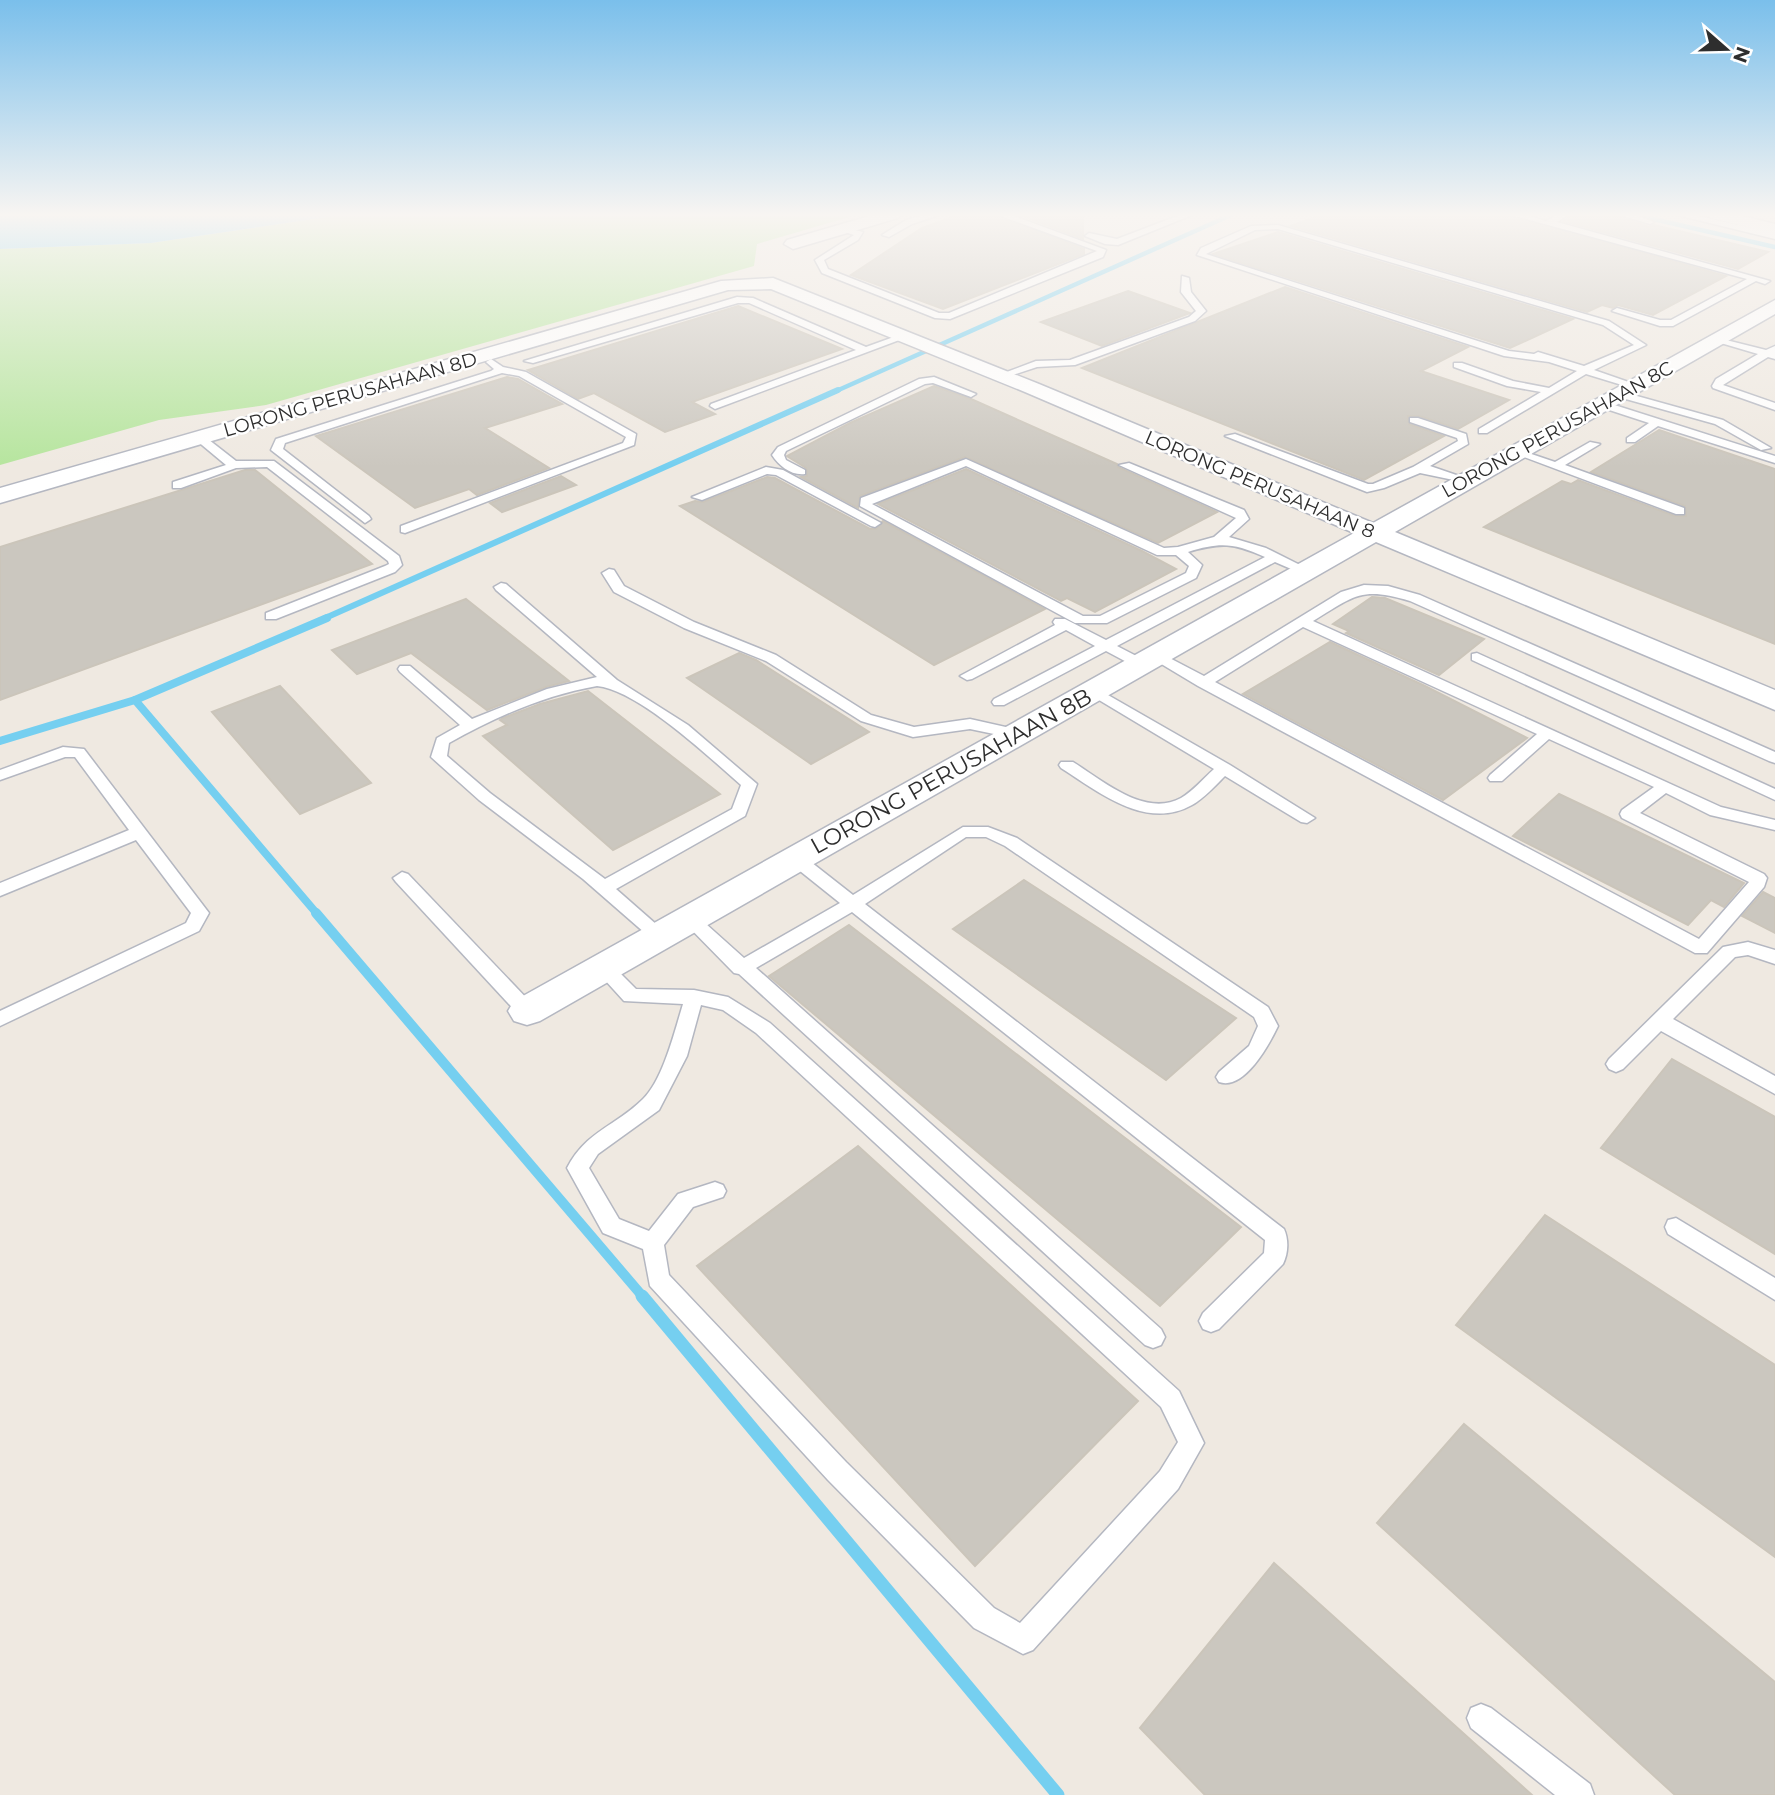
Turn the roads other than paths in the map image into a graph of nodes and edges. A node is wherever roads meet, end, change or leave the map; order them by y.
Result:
1 (681, 299) edge
2 (816, 299) edge
3 (895, 299) edge
4 (992, 299) edge
5 (1191, 299) edge
6 (1337, 299) edge
7 (1523, 299) edge
8 (1726, 299) edge
9 (1775, 306) edge
10 (1616, 311) dead end
11 (570, 330) junction
12 (911, 338) junction
13 (1717, 339) junction
14 (593, 342) junction
15 (1534, 350) dead end
16 (866, 351) junction
17 (1772, 353) edge
18 (1547, 359) junction
19 (529, 361) dead end
20 (491, 362) junction
21 (1458, 365) dead end
22 (1587, 369) junction
23 (1001, 376) junction
24 (1551, 391) junction
25 (971, 394) dead end
26 (1619, 395) junction
27 (715, 406) dead end
28 (1775, 407) edge
29 (1414, 419) dead end
30 (1657, 422) junction
31 (1483, 431) dead end
32 (1231, 436) dead end
33 (200, 438) junction
34 (1631, 440) dead end
35 (1594, 444) dead end
36 (1775, 451) edge
37 (1517, 452) junction
38 (1775, 460) edge
39 (233, 465) junction
40 (1125, 465) dead end
41 (1556, 466) junction
42 (1417, 469) junction
43 (1464, 481) junction
44 (177, 485) dead end
45 (0, 496) edge
46 (698, 497) dead end
47 (866, 506) junction
48 (1680, 511) dead end
49 (365, 519) dead end
50 (405, 529) dead end
51 (1375, 532) junction
52 (1219, 539) junction
53 (1181, 553) junction
54 (1273, 558) junction
55 (1305, 571) junction
56 (609, 573) dead end
57 (501, 587) dead end
58 (271, 616) dead end
59 (1303, 622) junction
60 (1066, 625) junction
61 (1107, 646) junction
62 (1477, 657) dead end
63 (1148, 660) junction
64 (405, 669) dead end
65 (967, 676) dead end
66 (611, 682) junction
67 (1203, 683) junction
68 (1094, 691) junction
69 (1775, 701) edge
70 (999, 702) dead end
71 (469, 724) junction
72 (1547, 733) junction
73 (1018, 734) junction
74 (1775, 758) edge
75 (1067, 765) dead end
76 (1224, 768) junction
77 (0, 775) edge
78 (1496, 778) dead end
79 (1665, 786) junction
80 (1775, 794) edge
81 (1307, 818) dead end
82 (1775, 825) edge
83 (139, 832) junction
84 (796, 859) junction
85 (402, 878) dead end
86 (603, 888) junction
87 (0, 890) edge
88 (852, 904) junction
89 (690, 919) junction
90 (659, 936) junction
91 (1775, 957) edge
92 (603, 968) junction
93 (741, 968) junction
94 (694, 997) junction
95 (527, 1011) joint
96 (0, 1019) edge
97 (1660, 1021) junction
98 (1616, 1064) dead end
99 (1226, 1077) dead end
100 (1775, 1086) edge
101 (715, 1191) dead end
102 (1676, 1227) dead end
103 (653, 1243) junction
104 (1775, 1290) edge
105 (1211, 1321) dead end
106 (1153, 1337) dead end
107 (1481, 1718) dead end
108 (1579, 1795) edge

1 - 11 street, LORONG PERUSAHAAN 8D
2 - 12 street, LORONG PERUSAHAAN 8
3 - 4 lane
5 - 23 lane
6 - 18 lane
7 - 22 lane
8 - 10 lane
9 - 13 street, LORONG PERUSAHAAN 8C
11 - 14 lane
11 - 20 street, LORONG PERUSAHAAN 8D
12 - 16 lane
12 - 23 street, LORONG PERUSAHAAN 8
13 - 17 lane
13 - 26 street, LORONG PERUSAHAAN 8C
14 - 16 lane
14 - 19 lane
15 - 18 lane
16 - 27 lane
17 - 28 lane
18 - 22 lane
20 - 33 street, LORONG PERUSAHAAN 8D
20 - 49 lane
20 - 50 lane
21 - 24 lane
22 - 24 lane
22 - 26 lane
23 - 51 street, LORONG PERUSAHAAN 8
24 - 31 lane
25 - 47 lane
26 - 30 lane
26 - 36 lane
26 - 37 street, LORONG PERUSAHAAN 8C
29 - 42 lane
30 - 34 lane
30 - 38 lane
32 - 42 lane
33 - 39 lane
33 - 45 street, LORONG PERUSAHAAN 8D
35 - 41 lane
37 - 41 lane
37 - 43 street, LORONG PERUSAHAAN 8C
39 - 44 lane
39 - 58 lane
40 - 52 lane
41 - 48 lane
42 - 43 lane
43 - 51 street, LORONG PERUSAHAAN 8C
46 - 60 lane
47 - 53 lane
47 - 53 lane
51 - 55 street, LORONG PERUSAHAAN 8B
51 - 69 street, LORONG PERUSAHAAN 8
52 - 53 lane
52 - 54 lane
54 - 55 lane
54 - 61 lane
55 - 63 street, LORONG PERUSAHAAN 8B
56 - 73 lane
57 - 66 lane
59 - 67 lane
59 - 72 lane
59 - 74 lane
60 - 61 lane
60 - 65 lane
61 - 63 lane
61 - 70 lane
62 - 80 lane
63 - 67 lane
63 - 68 street, LORONG PERUSAHAAN 8B
64 - 71 lane
66 - 71 lane
66 - 86 lane
67 - 79 lane
68 - 73 street, LORONG PERUSAHAAN 8B
68 - 76 lane
71 - 86 lane
72 - 78 lane
72 - 79 lane
73 - 84 street, LORONG PERUSAHAAN 8B
75 - 76 lane
76 - 81 lane
77 - 83 lane
79 - 82 lane
83 - 87 lane
83 - 96 lane
84 - 88 lane
84 - 89 street, LORONG PERUSAHAAN 8B
85 - 95 lane
86 - 90 lane
88 - 93 lane
88 - 99 lane
88 - 105 lane
89 - 90 street, LORONG PERUSAHAAN 8B
89 - 93 lane
90 - 92 street, LORONG PERUSAHAAN 8B
91 - 97 lane
92 - 94 lane
92 - 95 street, LORONG PERUSAHAAN 8B
93 - 106 lane
94 - 103 lane
94 - 103 lane
97 - 98 lane
97 - 100 lane
101 - 103 lane
102 - 104 lane
107 - 108 lane

